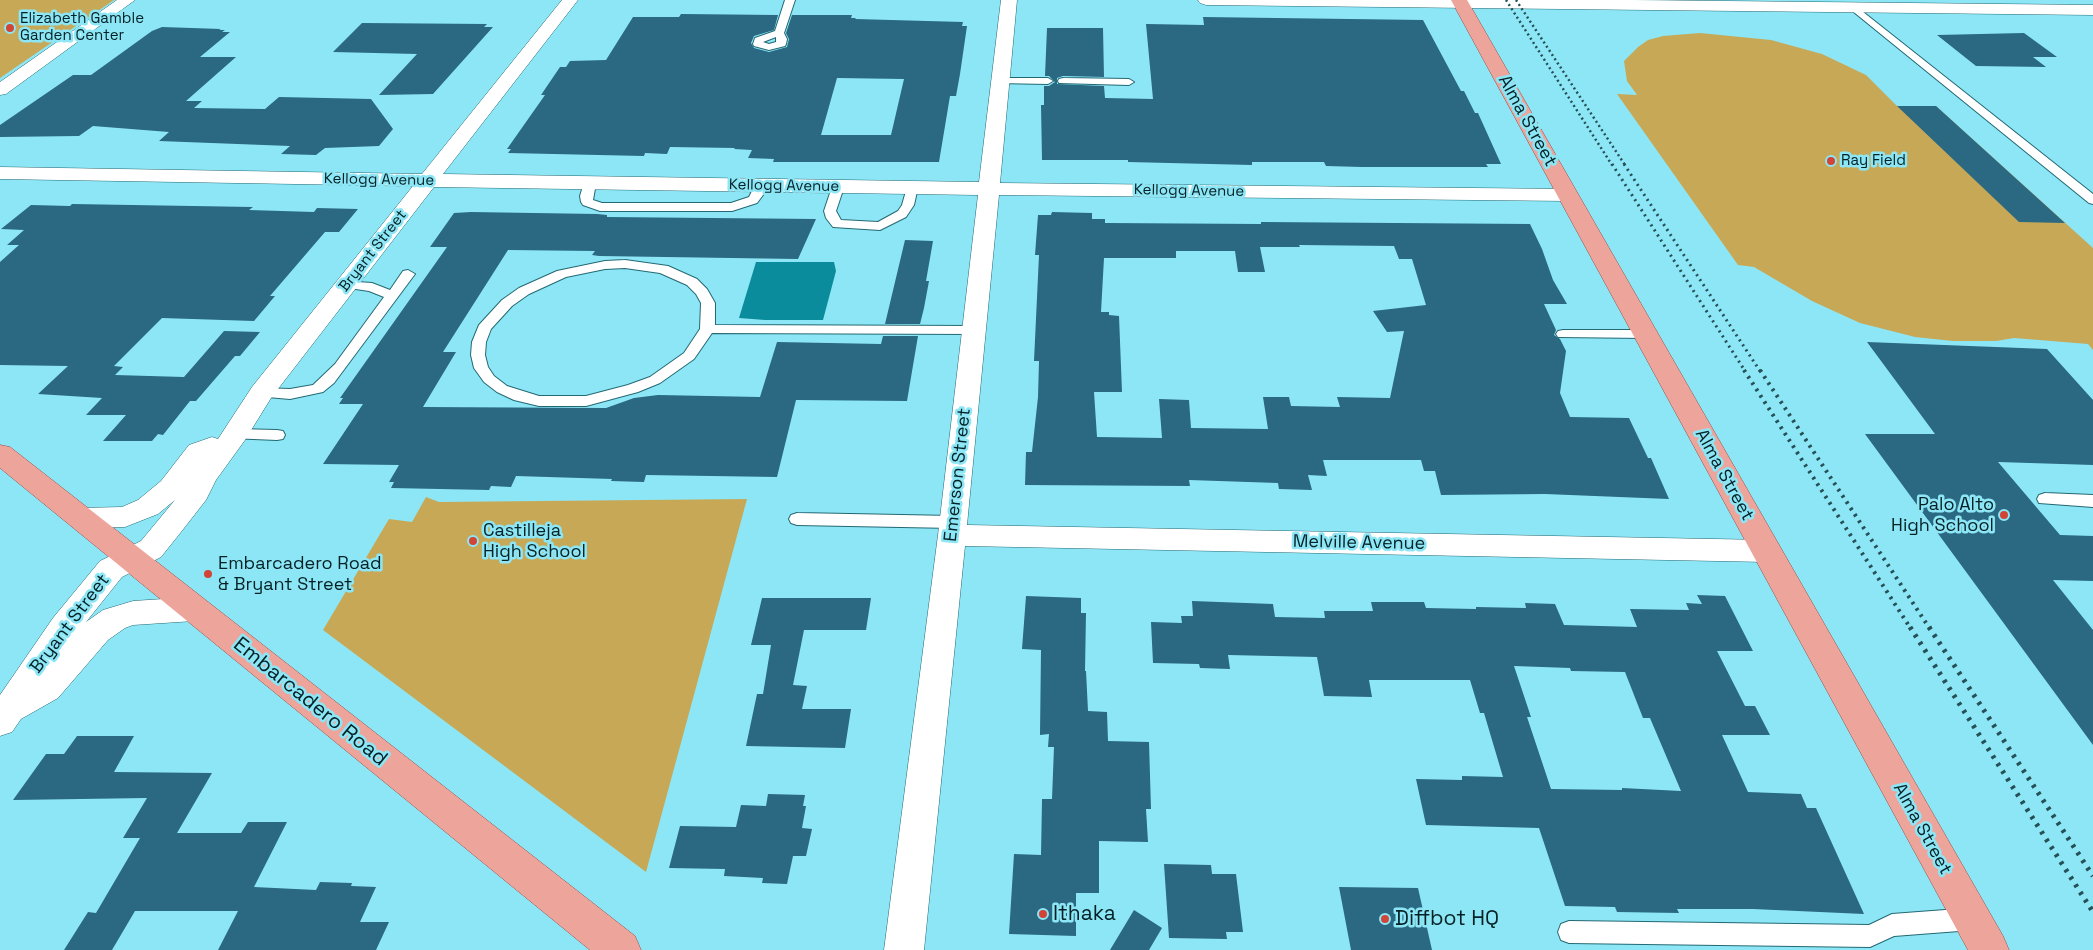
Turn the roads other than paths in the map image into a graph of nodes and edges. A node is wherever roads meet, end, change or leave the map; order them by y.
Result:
1 (127, 0) edge
2 (570, 0) edge
3 (790, 0) edge
4 (1008, 0) edge
5 (1206, 0) edge
6 (1460, 1) edge
7 (1650, 2) edge
8 (1850, 4) edge
9 (2093, 10) edge
10 (779, 33) dead end
11 (1000, 81) junction
12 (1048, 81) dead end
13 (1063, 81) dead end
14 (1129, 82) dead end
15 (0, 90) edge
16 (0, 173) edge
17 (427, 180) junction
18 (838, 187) junction
19 (912, 187) junction
20 (989, 188) junction
21 (1568, 195) junction
22 (2093, 200) edge
23 (408, 274) dead end
24 (347, 284) junction
25 (392, 296) junction
26 (707, 329) junction
27 (974, 330) junction
28 (1563, 334) dead end
29 (1646, 334) junction
30 (261, 393) junction
31 (236, 434) junction
32 (277, 435) dead end
33 (0, 454) edge
34 (2045, 498) dead end
35 (2093, 501) edge
36 (81, 518) junction
37 (797, 519) dead end
38 (953, 529) junction
39 (1767, 551) junction
40 (132, 559) junction
41 (194, 609) junction
42 (4, 716) edge
43 (1972, 919) junction
44 (1569, 932) dead end
45 (621, 950) edge
46 (904, 950) edge
47 (1990, 950) edge

1 - 15 street
2 - 17 street, Bryant Street
3 - 10 lane
4 - 11 street, Emerson Street
5 - 6 street
6 - 7 street
6 - 21 main road, Alma Street
7 - 8 street
8 - 9 street
8 - 22 lane
11 - 12 lane
11 - 20 street, Emerson Street
13 - 14 lane
16 - 17 street, Kellogg Avenue
17 - 18 street, Kellogg Avenue
17 - 24 street, Bryant Street
18 - 19 street, Kellogg Avenue
18 - 19 lane
19 - 20 street, Kellogg Avenue
20 - 21 street, Kellogg Avenue
20 - 27 street, Emerson Street
21 - 29 main road, Alma Street
23 - 25 lane
24 - 25 lane
24 - 30 street, Bryant Street
25 - 30 lane
26 - 26 lane
26 - 27 lane
27 - 38 street, Emerson Street
28 - 29 lane
29 - 39 main road, Alma Street
30 - 31 street, Bryant Street
31 - 32 lane
31 - 36 street
31 - 40 street, Bryant Street
33 - 36 main road, Embarcadero Road
34 - 35 lane
36 - 40 main road, Embarcadero Road
37 - 38 lane
38 - 39 street, Melville Avenue
38 - 46 street, Emerson Street
39 - 43 main road, Alma Street
40 - 41 main road, Embarcadero Road
40 - 42 street, Bryant Street
41 - 42 street, Bryant Street
41 - 45 main road, Embarcadero Road
43 - 44 lane
43 - 47 main road, Alma Street

